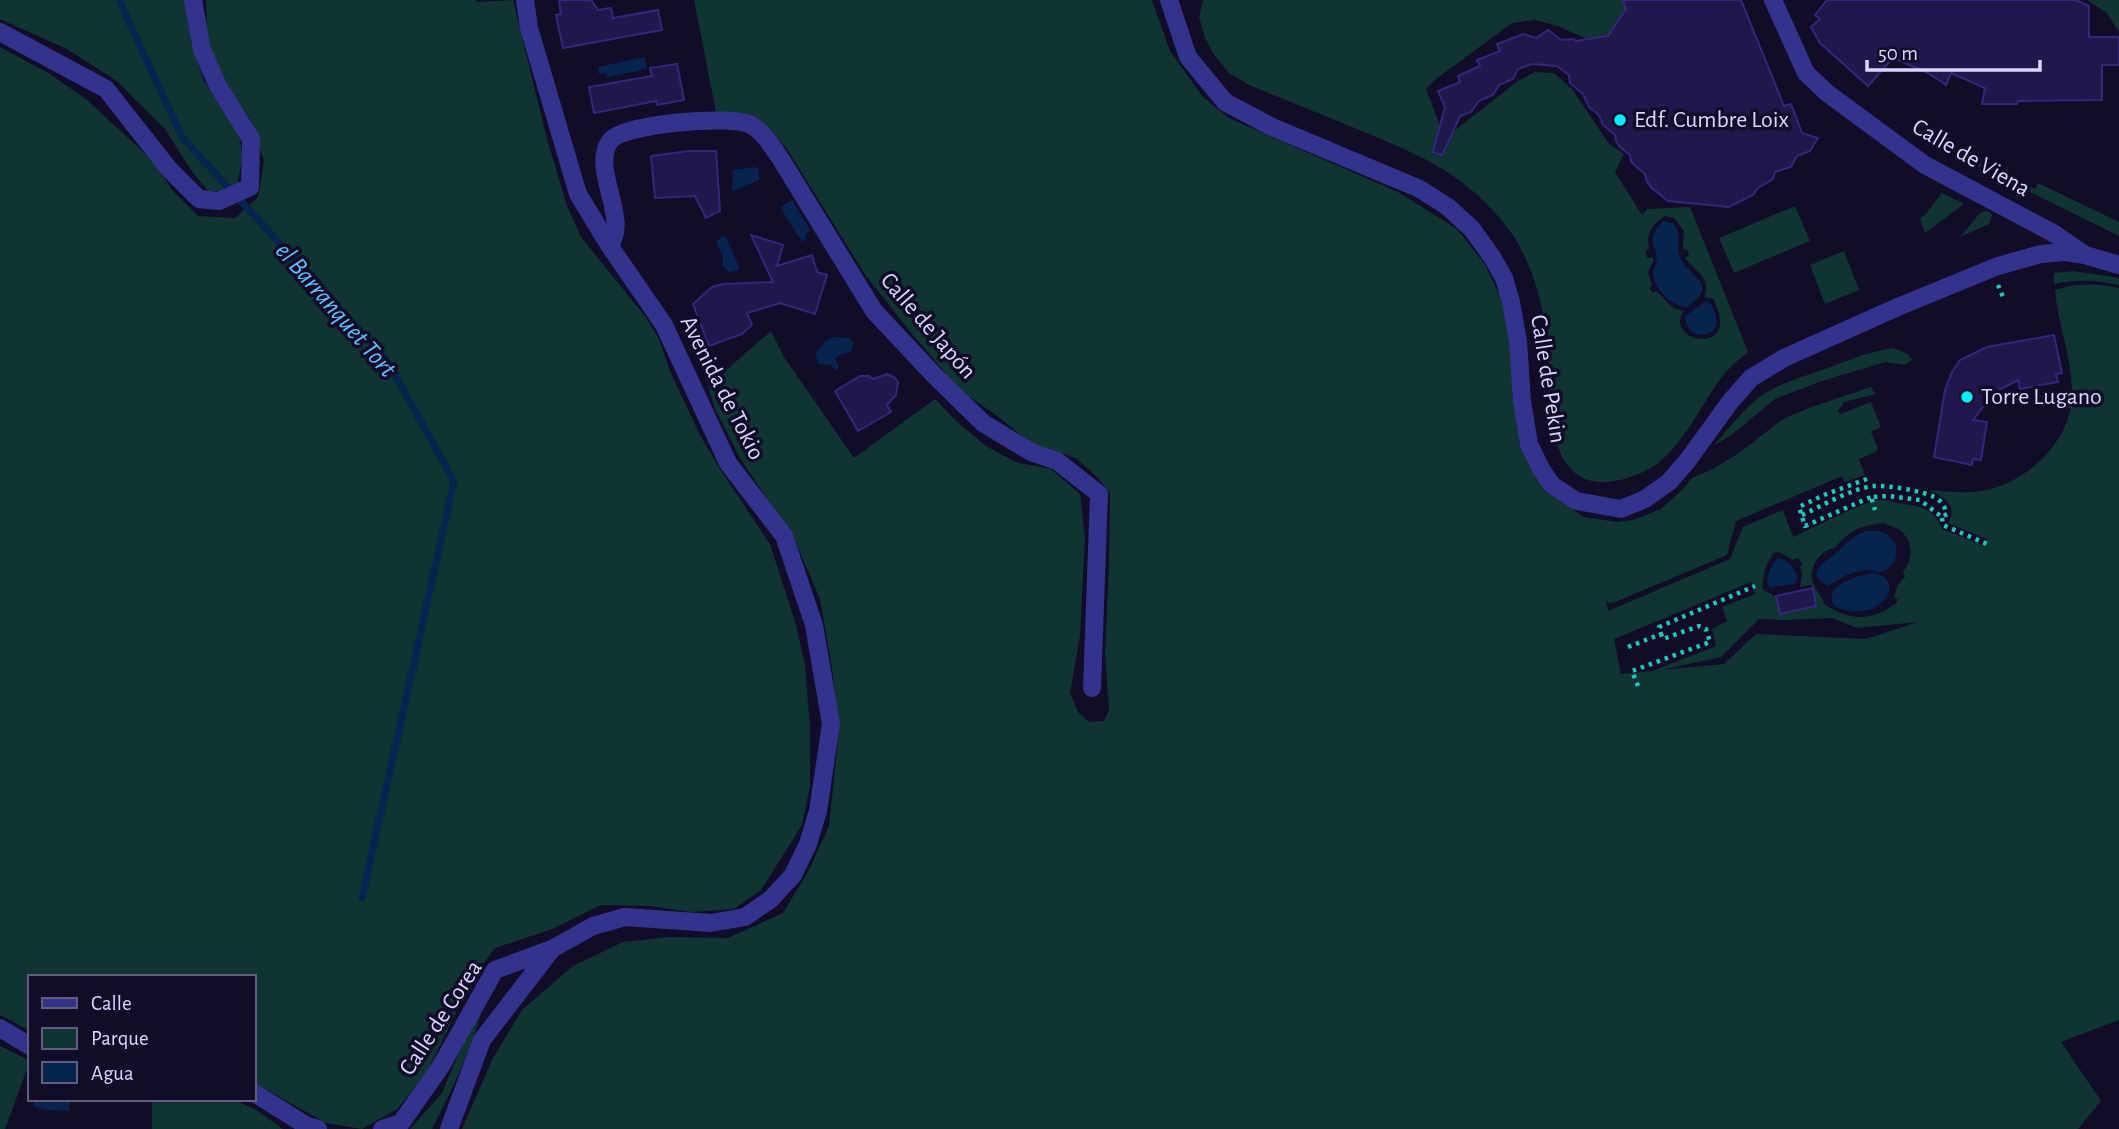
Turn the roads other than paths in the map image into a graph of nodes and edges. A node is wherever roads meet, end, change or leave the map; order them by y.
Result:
1 (193, 0) edge
2 (525, 0) edge
3 (1169, 0) edge
4 (1773, 0) edge
5 (0, 32) edge
6 (609, 245) junction
7 (2085, 255) junction
8 (2119, 265) edge
9 (1092, 688) dead end
10 (552, 950) junction
11 (0, 1027) edge
12 (28, 1045) edge
13 (256, 1094) edge
14 (318, 1129) edge
15 (382, 1129) edge
16 (449, 1129) edge

1 - 5 street
2 - 6 street, Avenida de Tokio
3 - 7 street, Calle de Pekin
4 - 7 street, Calle de Viena
6 - 9 street, Calle de Japón
6 - 10 street, Avenida de Tokio
7 - 8 street, Calle de Viena
10 - 15 street, Calle de Corea
10 - 16 street, Avenida de Tokio
11 - 12 street
13 - 14 street

